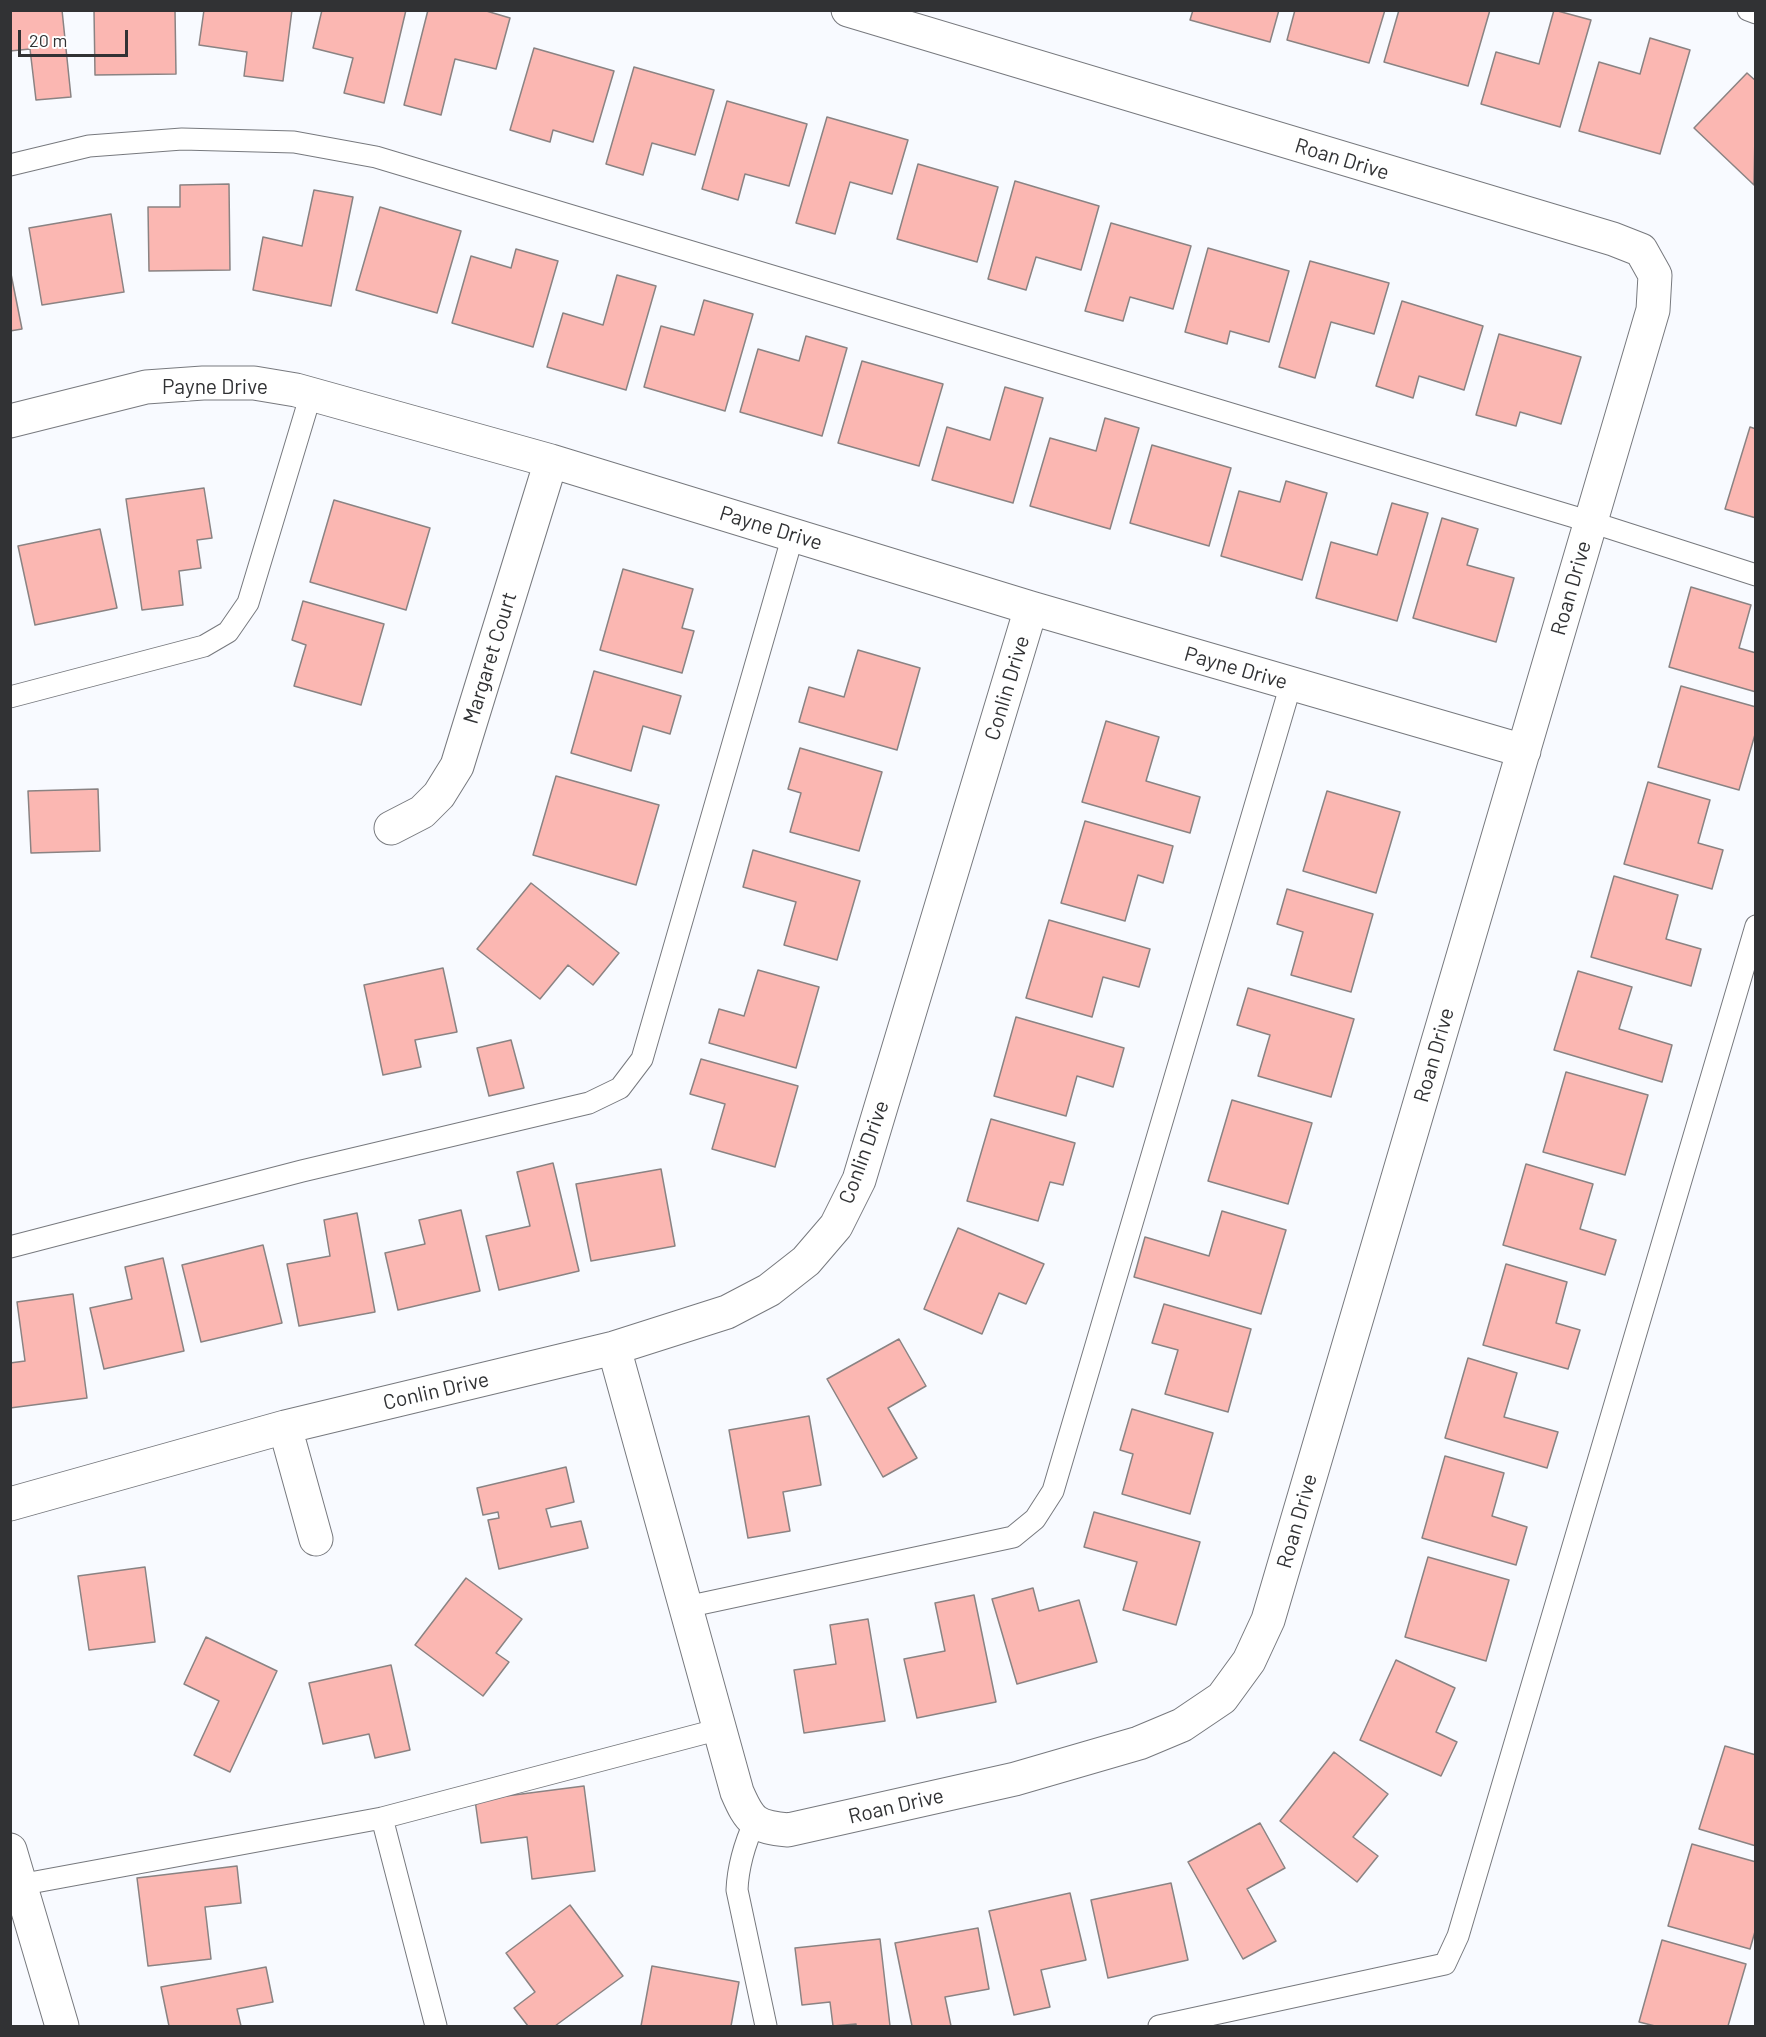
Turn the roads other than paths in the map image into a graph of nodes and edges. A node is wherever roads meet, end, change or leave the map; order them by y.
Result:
1 (848, 10) edge
2 (1748, 10) edge
3 (1755, 13) edge
4 (10, 165) edge
5 (311, 394) junction
6 (10, 422) edge
7 (551, 461) junction
8 (1591, 522) junction
9 (793, 535) junction
10 (1755, 575) edge
11 (1031, 608) junction
12 (1292, 684) junction
13 (10, 698) edge
14 (1524, 751) junction
15 (391, 828) dead end
16 (1755, 926) edge
17 (10, 1247) edge
18 (614, 1348) junction
19 (285, 1427) junction
20 (10, 1504) edge
21 (316, 1539) dead end
22 (686, 1607) junction
23 (720, 1729) junction
24 (382, 1818) junction
25 (755, 1821) junction
26 (13, 1864) edge
27 (62, 2026) edge
28 (436, 2026) edge
29 (766, 2026) edge
30 (1159, 2026) edge

1 - 8 street, Roan Drive
2 - 3 lane
4 - 8 lane
5 - 6 street, Payne Drive
5 - 7 street, Payne Drive
5 - 13 lane
7 - 9 street, Payne Drive
7 - 15 street, Margaret Court
8 - 10 lane
8 - 14 street, Roan Drive
9 - 11 street, Payne Drive
9 - 17 lane
11 - 12 street, Payne Drive
11 - 18 street, Conlin Drive
12 - 14 street, Payne Drive
12 - 22 lane
14 - 25 street, Roan Drive
16 - 30 lane
18 - 19 street, Conlin Drive
18 - 22 street
19 - 20 street, Conlin Drive
19 - 21 street
22 - 23 street
23 - 24 lane
23 - 25 street
24 - 26 lane
24 - 28 lane
25 - 29 lane
26 - 27 street

